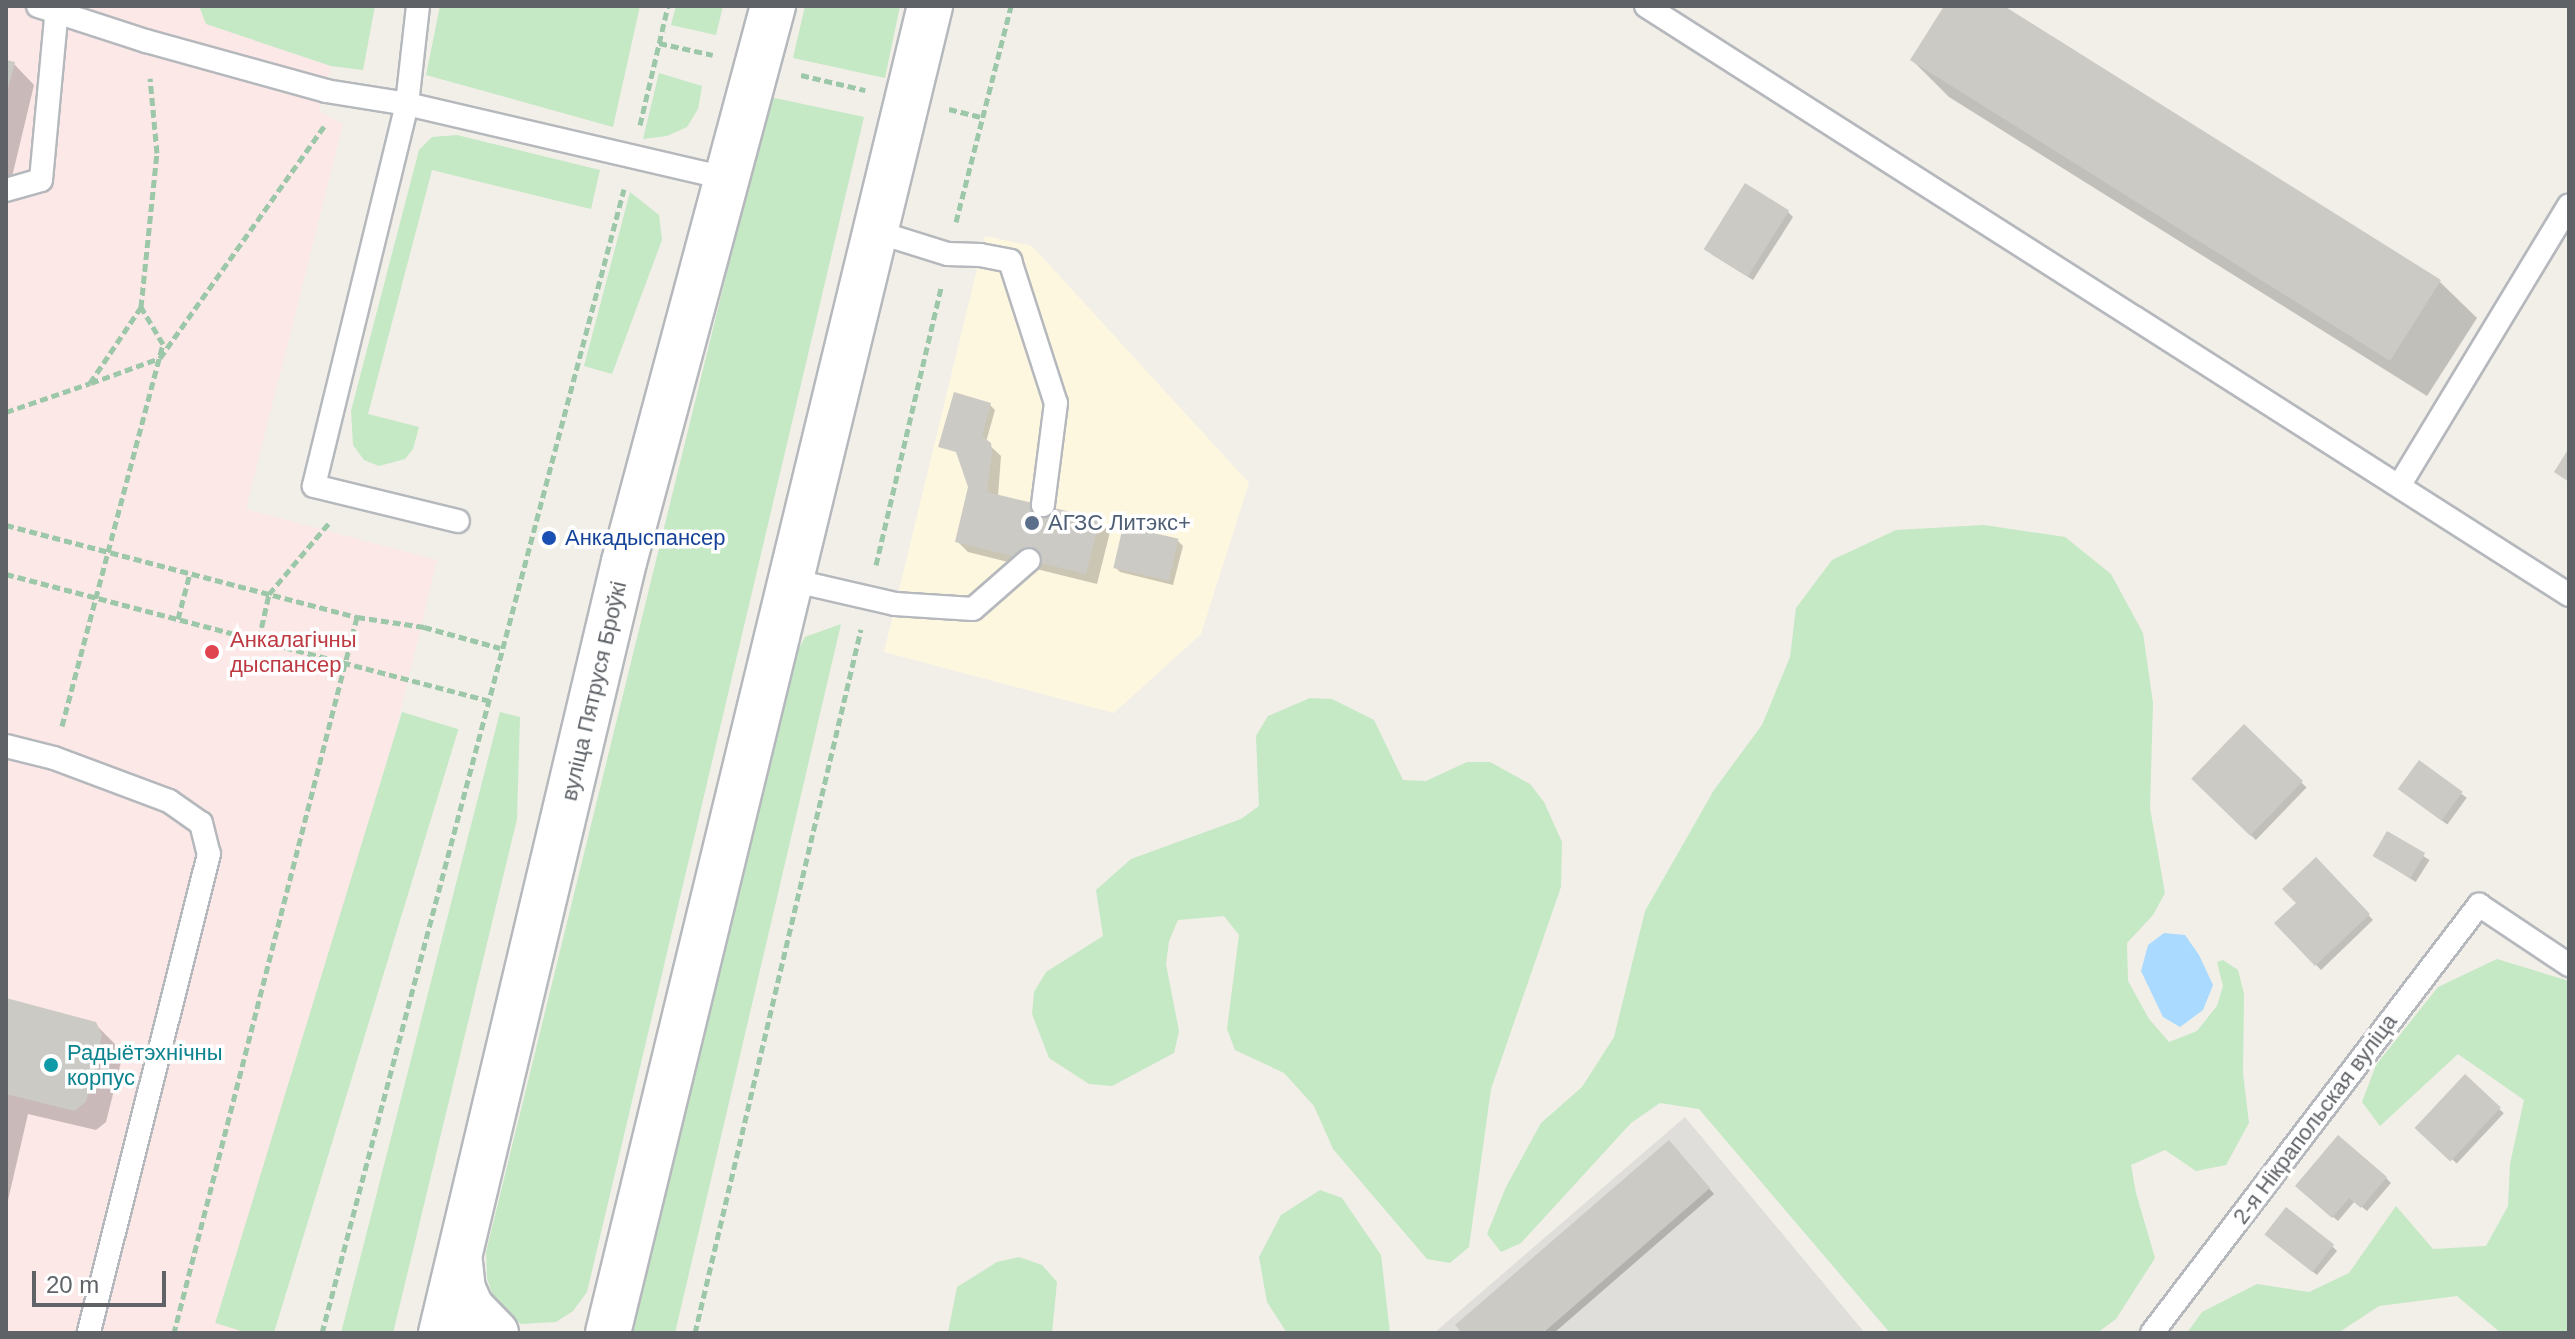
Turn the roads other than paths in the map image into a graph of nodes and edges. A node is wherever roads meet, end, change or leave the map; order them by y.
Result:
1 (418, 6) edge
2 (773, 6) edge
3 (930, 6) edge
4 (1646, 6) edge
5 (51, 9) edge
6 (407, 104) junction
7 (729, 179) junction
8 (6, 190) edge
9 (2569, 205) edge
10 (874, 231) junction
11 (2399, 486) junction
12 (1043, 505) dead end
13 (458, 521) dead end
14 (1029, 560) dead end
15 (791, 580) junction
16 (2569, 595) edge
17 (6, 746) edge
18 (2569, 965) edge
19 (461, 1251) junction
20 (618, 1290) junction
21 (89, 1333) edge
22 (441, 1333) edge
23 (496, 1333) edge
24 (584, 1333) edge
25 (608, 1333) edge
26 (2152, 1333) edge

1 - 6 lane
2 - 7 main road, вуліца Пятруся Броўкі
3 - 10 main road
4 - 11 lane
5 - 6 lane
5 - 8 lane
6 - 7 lane
6 - 13 lane
7 - 19 main road, вуліца Пятруся Броўкі
9 - 11 lane
10 - 12 lane
10 - 15 main road
11 - 16 lane
14 - 15 lane
15 - 20 main road
17 - 21 lane
18 - 26 lane, 2-я Нікрапольская вуліца
19 - 22 main road, вуліца Пятруся Броўкі
19 - 23 main road
20 - 24 main road
20 - 25 main road

